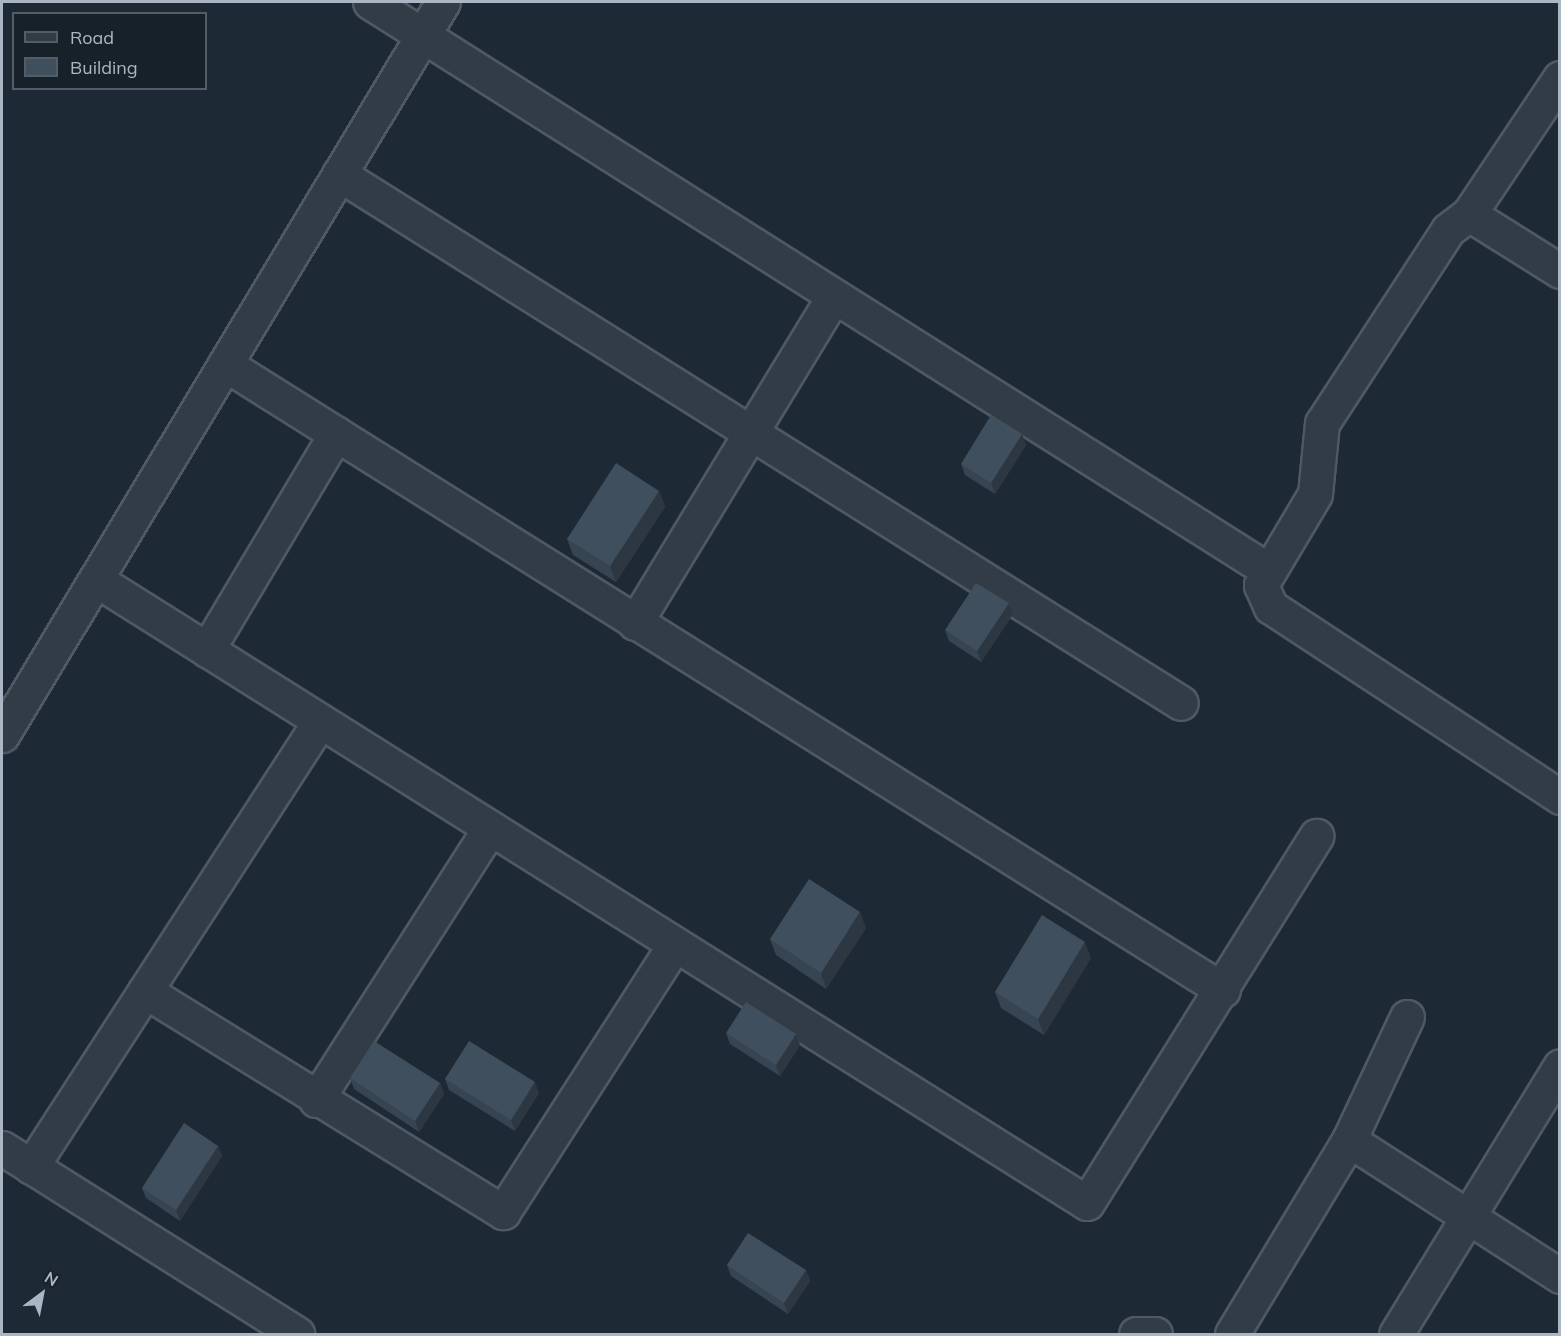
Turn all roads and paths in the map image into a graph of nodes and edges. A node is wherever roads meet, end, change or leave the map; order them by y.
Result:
1 (370, 2) edge
2 (443, 2) edge
3 (422, 34) junction
4 (1560, 78) edge
5 (339, 174) junction
6 (1469, 214) junction
7 (1560, 271) edge
8 (833, 297) junction
9 (225, 364) junction
10 (336, 434) junction
11 (752, 434) junction
12 (1252, 560) dead end
13 (98, 581) junction
14 (635, 623) junction
15 (207, 650) junction
16 (1181, 703) dead end
17 (320, 721) junction
18 (2, 735) edge
19 (1560, 797) edge
20 (490, 828) junction
21 (1316, 836) dead end
22 (675, 944) junction
23 (1223, 990) junction
24 (145, 991) junction
25 (1407, 1017) dead end
26 (1560, 1066) edge
27 (316, 1100) junction
28 (1350, 1140) junction
29 (2, 1148) edge
30 (31, 1167) junction
31 (1469, 1217) junction
32 (1560, 1275) edge
33 (297, 1335) edge
34 (1136, 1335) edge
35 (1155, 1335) edge
36 (1232, 1335) edge
37 (1396, 1335) edge

1 - 3 street
2 - 3 street
3 - 5 street
3 - 8 street
4 - 6 street
5 - 9 street
5 - 11 street
6 - 7 street
6 - 19 street
8 - 11 street
8 - 12 street
9 - 10 street
9 - 13 street
10 - 14 street
10 - 15 street
11 - 14 street
11 - 16 street
13 - 15 street
13 - 18 street
14 - 23 street
15 - 17 street
17 - 20 street
17 - 24 street
20 - 22 street
20 - 27 street
21 - 23 street
22 - 23 street
22 - 27 street
24 - 27 street
24 - 30 street
25 - 28 street
26 - 31 street
28 - 31 street
28 - 36 street
29 - 30 street
30 - 33 street
31 - 32 street
31 - 37 street
34 - 35 street

